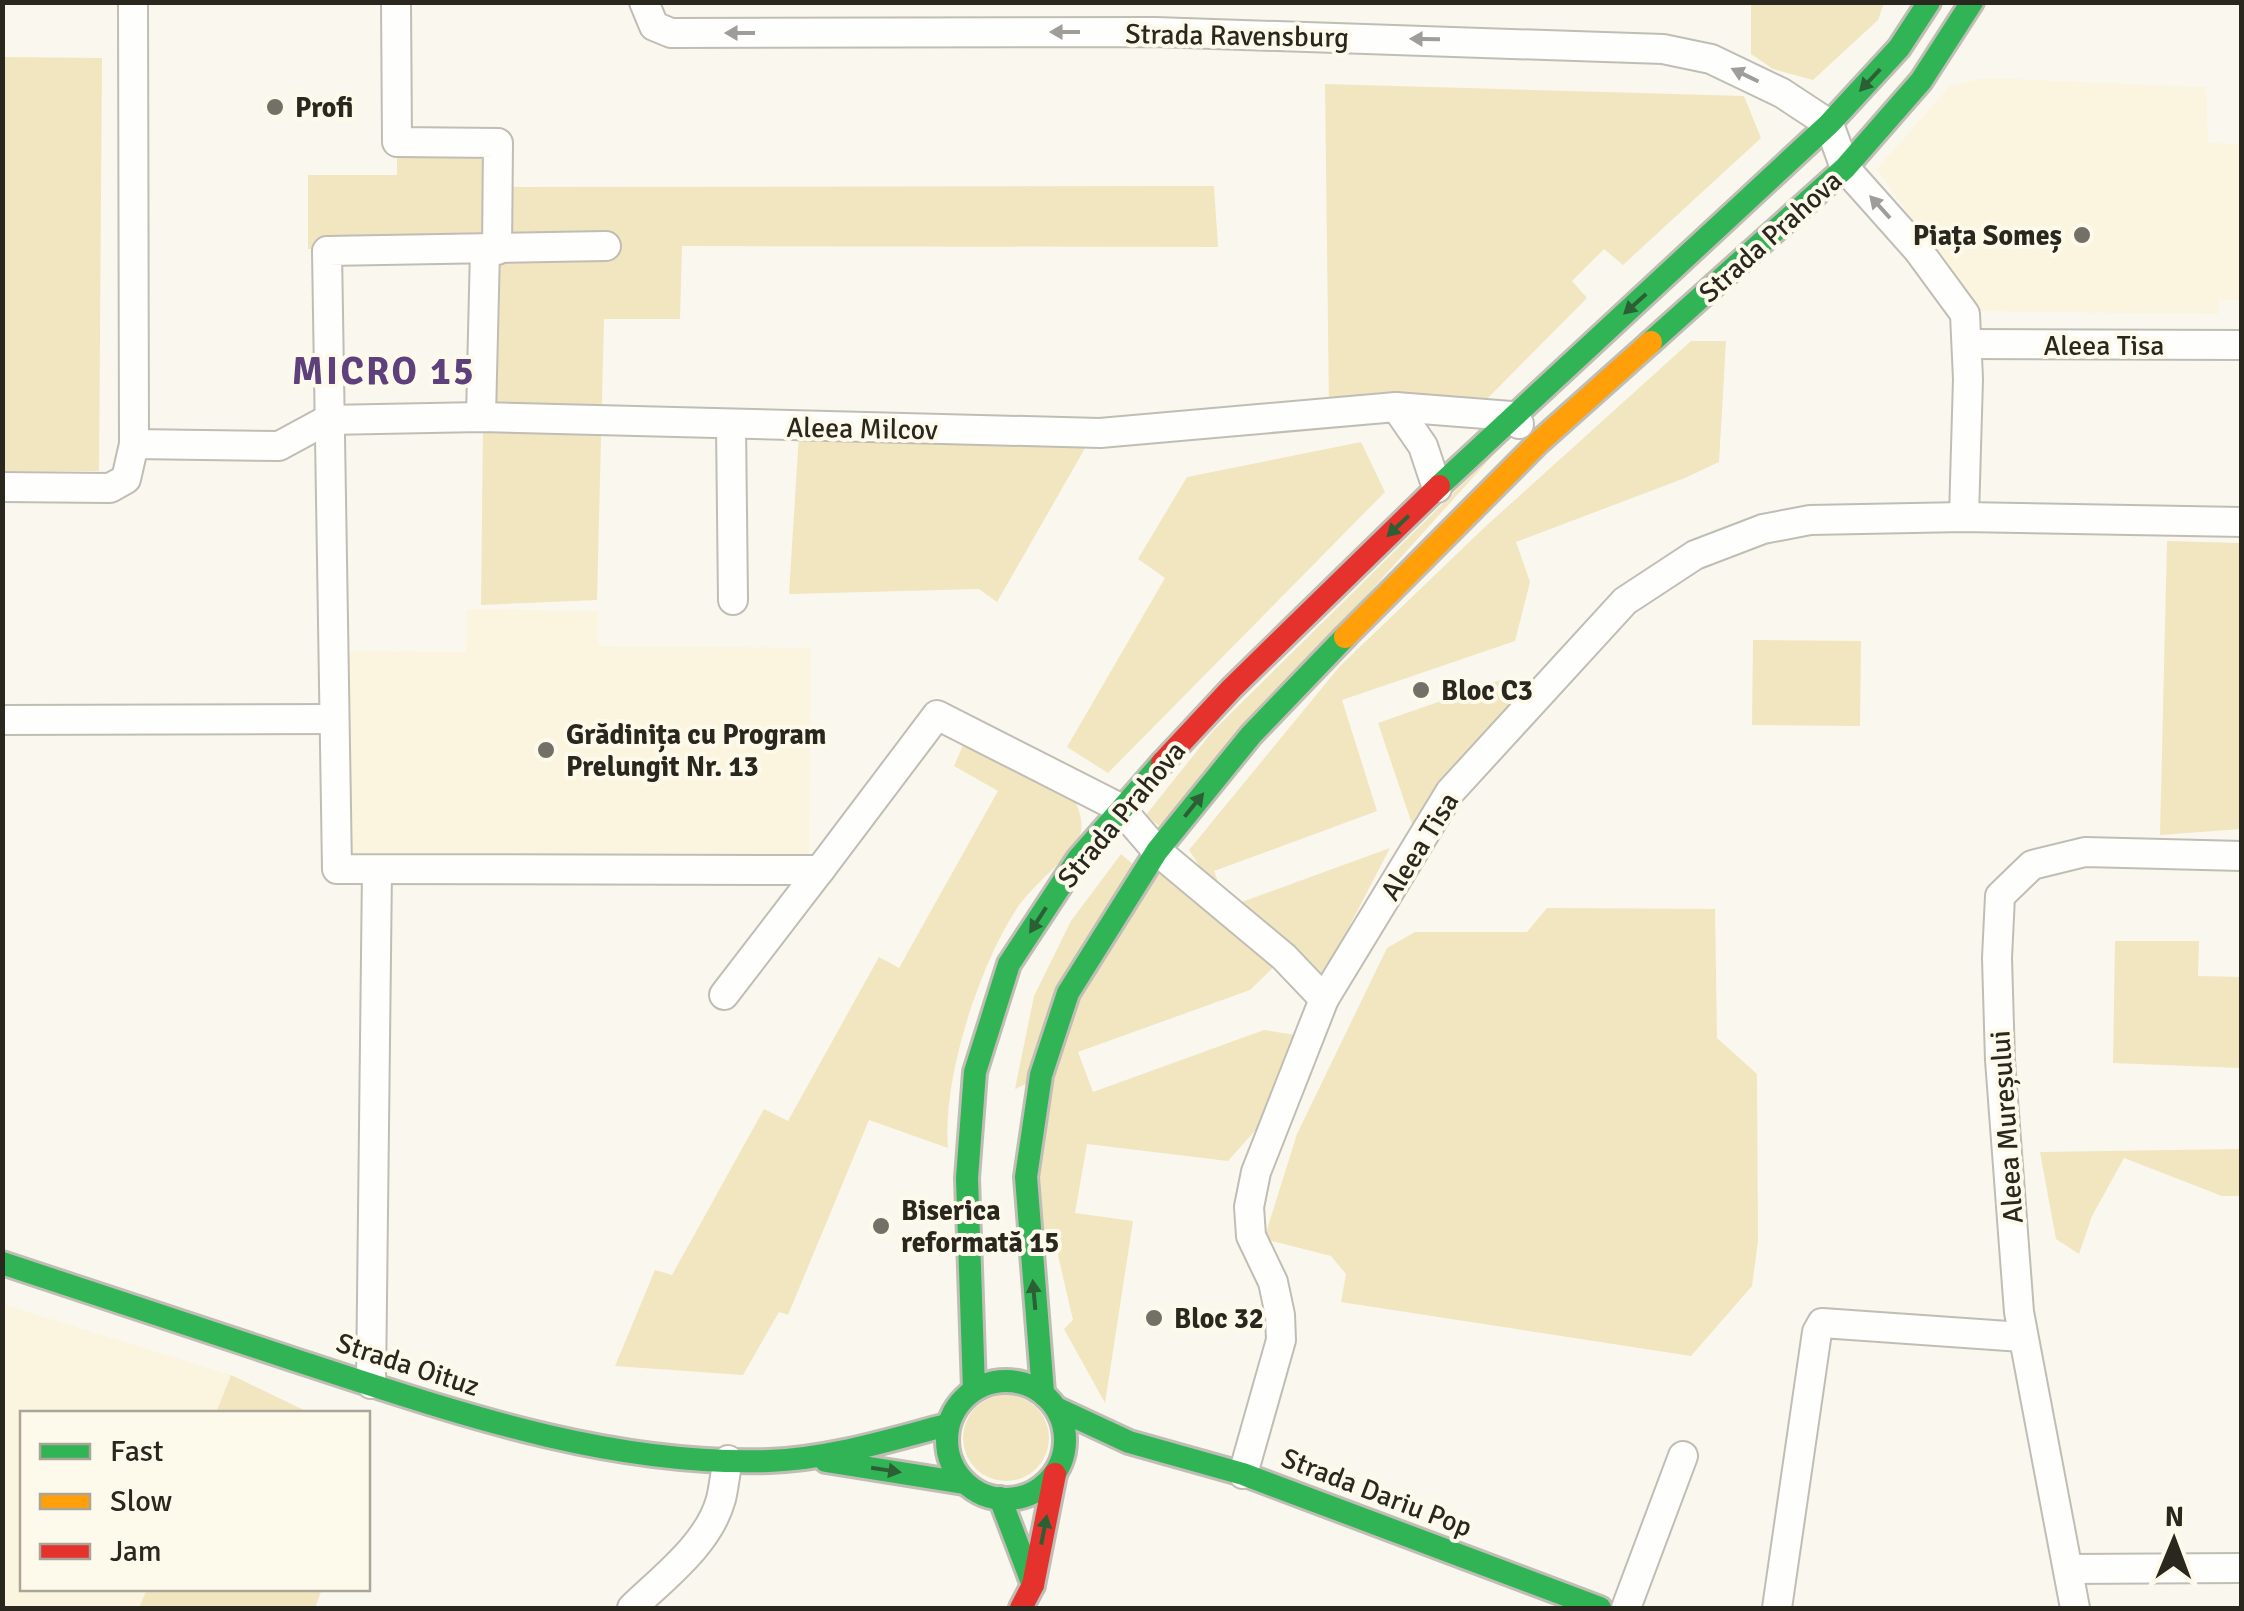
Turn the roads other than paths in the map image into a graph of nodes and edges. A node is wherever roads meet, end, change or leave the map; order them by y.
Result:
1 (133, 2) edge
2 (396, 2) edge
3 (644, 2) edge
4 (1929, 2) edge
5 (1972, 2) edge
6 (1829, 124) junction
7 (1845, 168) junction
8 (606, 246) dead end
9 (491, 250) junction
10 (1967, 344) junction
11 (2242, 345) edge
12 (1396, 407) junction
13 (481, 416) junction
14 (1511, 416) junction
15 (327, 420) junction
16 (731, 425) junction
17 (1539, 442) junction
18 (134, 444) junction
19 (2, 487) edge
20 (1437, 488) junction
21 (1964, 517) junction
22 (2242, 522) edge
23 (733, 600) dead end
24 (334, 719) junction
25 (2, 720) edge
26 (1120, 808) junction
27 (1157, 850) junction
28 (2242, 856) edge
29 (377, 870) junction
30 (820, 870) junction
31 (724, 995) dead end
32 (1324, 999) junction
33 (2, 1263) edge
34 (2022, 1337) junction
35 (371, 1384) junction
36 (974, 1389) junction
37 (1050, 1401) junction
38 (948, 1425) junction
39 (1130, 1442) junction
40 (1074, 1456) junction
41 (1683, 1456) dead end
42 (807, 1458) junction
43 (728, 1460) junction
44 (1243, 1474) junction
45 (964, 1483) junction
46 (1000, 1498) junction
47 (2242, 1568) edge
48 (2068, 1569) junction
49 (1033, 1586) junction
50 (632, 1608) edge
51 (1022, 1608) edge
52 (1600, 1608) edge
53 (1626, 1608) edge
54 (1777, 1608) edge
55 (2075, 1608) edge

1 - 18 street
2 - 9 street
6 -> 3 street, Strada Ravensburg
4 -> 6 street, Strada Prahova
5 - 7 street, Strada Prahova
6 - 7 street
6 -> 14 street, Strada Prahova
10 -> 7 street
7 - 17 street, Strada Prahova
8 - 9 street
9 - 13 street
9 - 15 street
10 - 11 street, Aleea Tisa
10 - 21 street
12 - 14 street, Aleea Milcov
12 - 16 street, Aleea Milcov
12 - 20 street
13 - 15 street, Aleea Milcov
13 - 16 street, Aleea Milcov
14 - 17 street
14 - 20 street, Strada Prahova
15 - 18 street
15 - 24 street
16 - 23 street
27 -> 17 street, Strada Prahova
18 - 19 street
20 -> 26 street, Strada Prahova
21 - 22 street, Aleea Tisa
21 - 32 street, Aleea Tisa
24 - 25 street
24 - 29 street
26 - 27 street
26 - 30 street
26 -> 36 street, Strada Prahova
27 - 32 street
37 -> 27 street, Strada Prahova
28 - 34 street, Aleea Mureșului
29 - 30 street
29 - 35 street
30 - 31 street
32 - 44 street, Aleea Tisa
33 - 35 street, Strada Oituz
34 - 48 street, Aleea Mureșului
34 - 54 street
35 - 43 street, Strada Oituz
36 - 37 street
36 - 38 street
37 - 39 street, Strada Dariu Pop
37 - 40 street
38 - 42 street, Strada Oituz
38 - 45 street
39 - 40 street, Strada Dariu Pop
39 - 44 street, Strada Dariu Pop
40 - 46 street
49 -> 40 street
41 - 53 street
42 - 43 street, Strada Oituz
42 -> 45 street, Strada Oituz
43 - 50 street
44 - 52 street, Strada Dariu Pop
45 - 46 street
46 - 49 street
47 - 48 street
48 - 55 street, Aleea Mureșului
49 - 51 street

